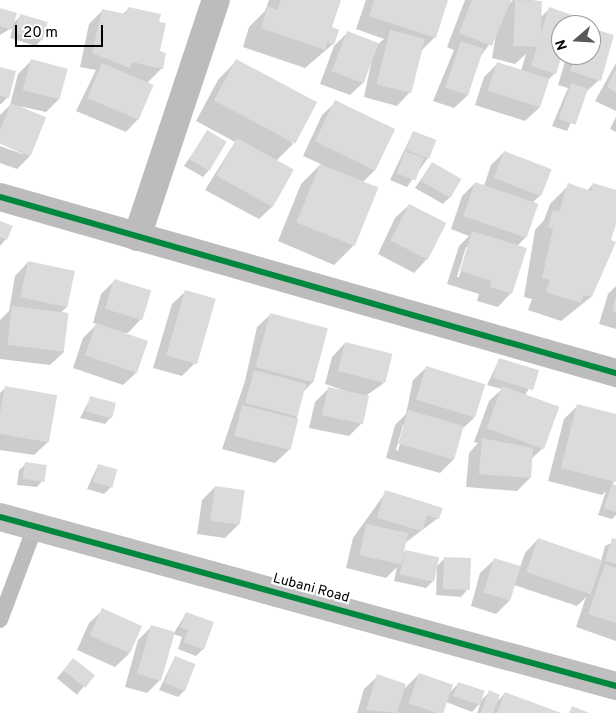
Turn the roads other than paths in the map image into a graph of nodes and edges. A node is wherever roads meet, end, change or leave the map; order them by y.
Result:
1 (216, 0) edge
2 (0, 197) edge
3 (137, 237) junction
4 (616, 373) edge
5 (0, 517) edge
6 (35, 527) junction
7 (0, 620) edge
8 (616, 686) edge

1 - 3 street
2 - 3 street
3 - 4 street
5 - 6 street, Lubani Road
6 - 7 lane
6 - 8 street, Lubani Road

